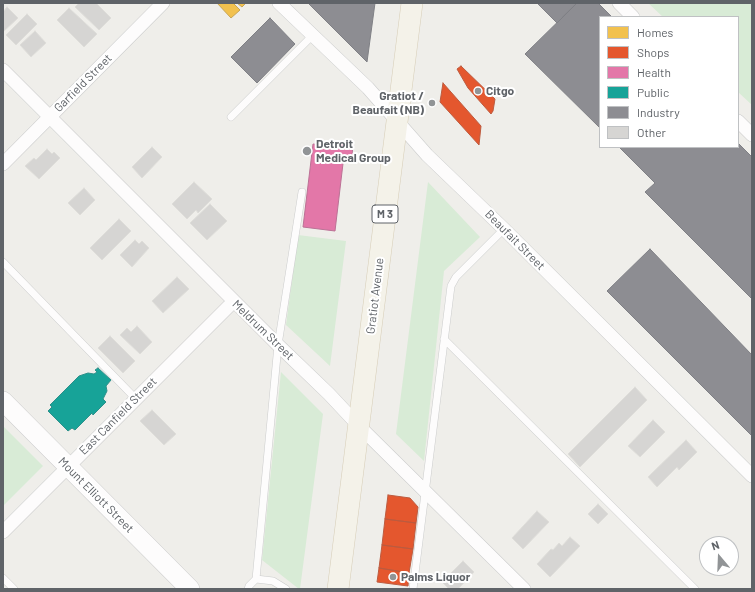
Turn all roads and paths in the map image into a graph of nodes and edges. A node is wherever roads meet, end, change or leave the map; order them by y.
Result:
1 (163, 3) edge
2 (279, 3) edge
3 (412, 3) edge
4 (619, 3) edge
5 (632, 16) edge
6 (313, 35) junction
7 (3, 70) edge
8 (50, 117) junction
9 (231, 117) dead end
10 (397, 121) junction
11 (739, 122) edge
12 (752, 135) edge
13 (3, 164) edge
14 (302, 192) dead end
15 (504, 229) junction
16 (3, 262) edge
17 (234, 301) junction
18 (444, 339) junction
19 (278, 345) junction
20 (136, 399) junction
21 (3, 401) edge
22 (358, 425) junction
23 (68, 466) junction
24 (752, 476) edge
25 (425, 490) junction
26 (3, 532) edge
27 (3, 578) edge
28 (256, 579) junction
29 (14, 589) edge
30 (190, 589) edge
31 (248, 589) edge
32 (286, 589) edge
33 (338, 589) edge
34 (413, 589) edge
35 (524, 589) edge
36 (695, 589) edge

1 - 8 street, Garfield Street
2 - 6 street, Beaufait Street
3 - 10 main road, Gratiot Avenue / M 3
4 - 5 street
6 - 9 lane
6 - 10 street, Beaufait Street
7 - 8 street, Meldrum Street
8 - 13 street, Garfield Street
8 - 17 street, Meldrum Street
10 - 15 street, Beaufait Street
10 - 22 main road, Gratiot Avenue / M 3
11 - 12 street
14 - 19 lane
15 - 18 lane
15 - 24 street, Beaufait Street
16 - 20 lane
17 - 19 street, Meldrum Street
17 - 20 street, East Canfield Street
18 - 25 lane
18 - 36 lane
19 - 22 street, Meldrum Street
19 - 28 lane
20 - 23 street, East Canfield Street
21 - 23 main road, Mount Elliott Street
22 - 25 street, Meldrum Street
22 - 33 main road, Gratiot Avenue / M 3
23 - 26 street, East Canfield Street
23 - 30 main road, Mount Elliott Street
25 - 34 lane
25 - 35 street, Meldrum Street
27 - 29 lane
28 - 31 lane
28 - 32 lane

